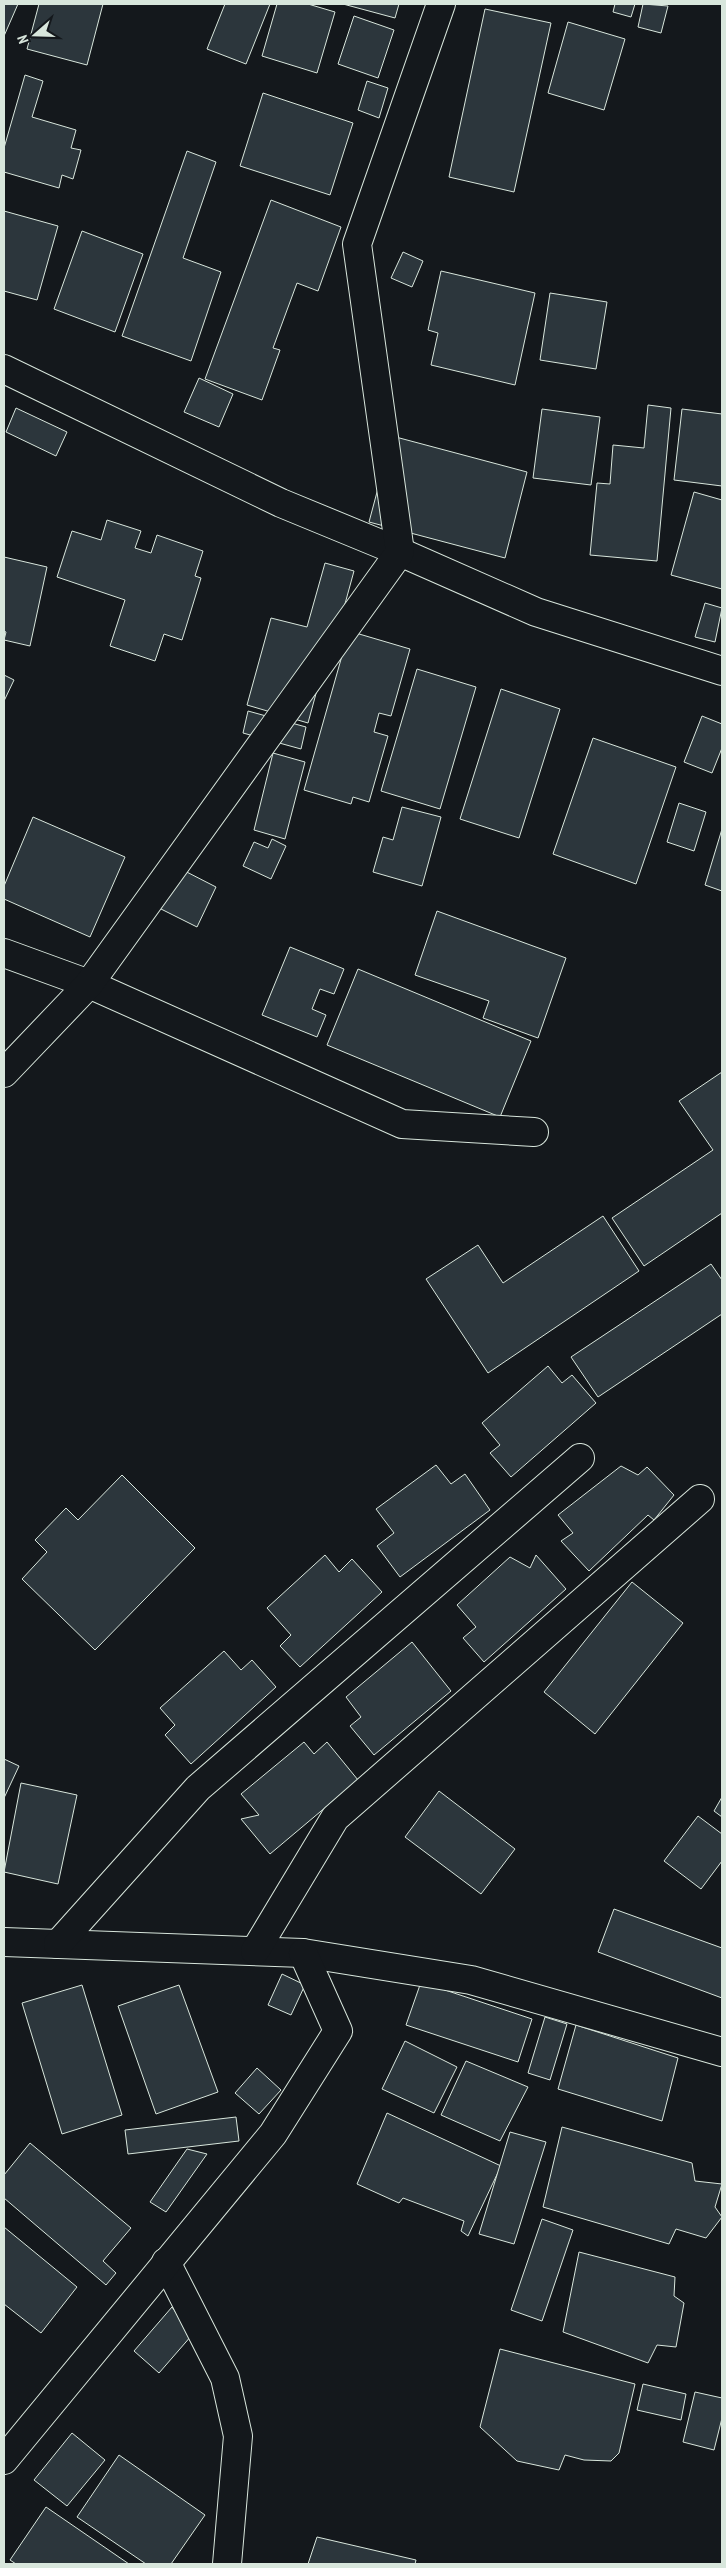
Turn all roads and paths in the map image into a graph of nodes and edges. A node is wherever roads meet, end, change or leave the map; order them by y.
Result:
1 (441, 4) edge
2 (4, 369) edge
3 (400, 552) junction
4 (722, 670) edge
5 (4, 952) edge
6 (89, 984) junction
7 (4, 1073) edge
8 (534, 1132) dead end
9 (580, 1458) dead end
10 (700, 1499) dead end
11 (4, 1942) edge
12 (58, 1944) junction
13 (255, 1951) junction
14 (303, 1953) junction
15 (722, 2052) edge
16 (166, 2262) junction
17 (4, 2460) edge
18 (227, 2564) edge

1 - 3 street
2 - 3 street
3 - 4 street
3 - 6 street
5 - 6 street
6 - 7 street
6 - 8 street
9 - 12 street
10 - 13 street
11 - 12 street
12 - 13 street
13 - 14 street
14 - 15 street
14 - 16 street
16 - 17 street
16 - 18 street

